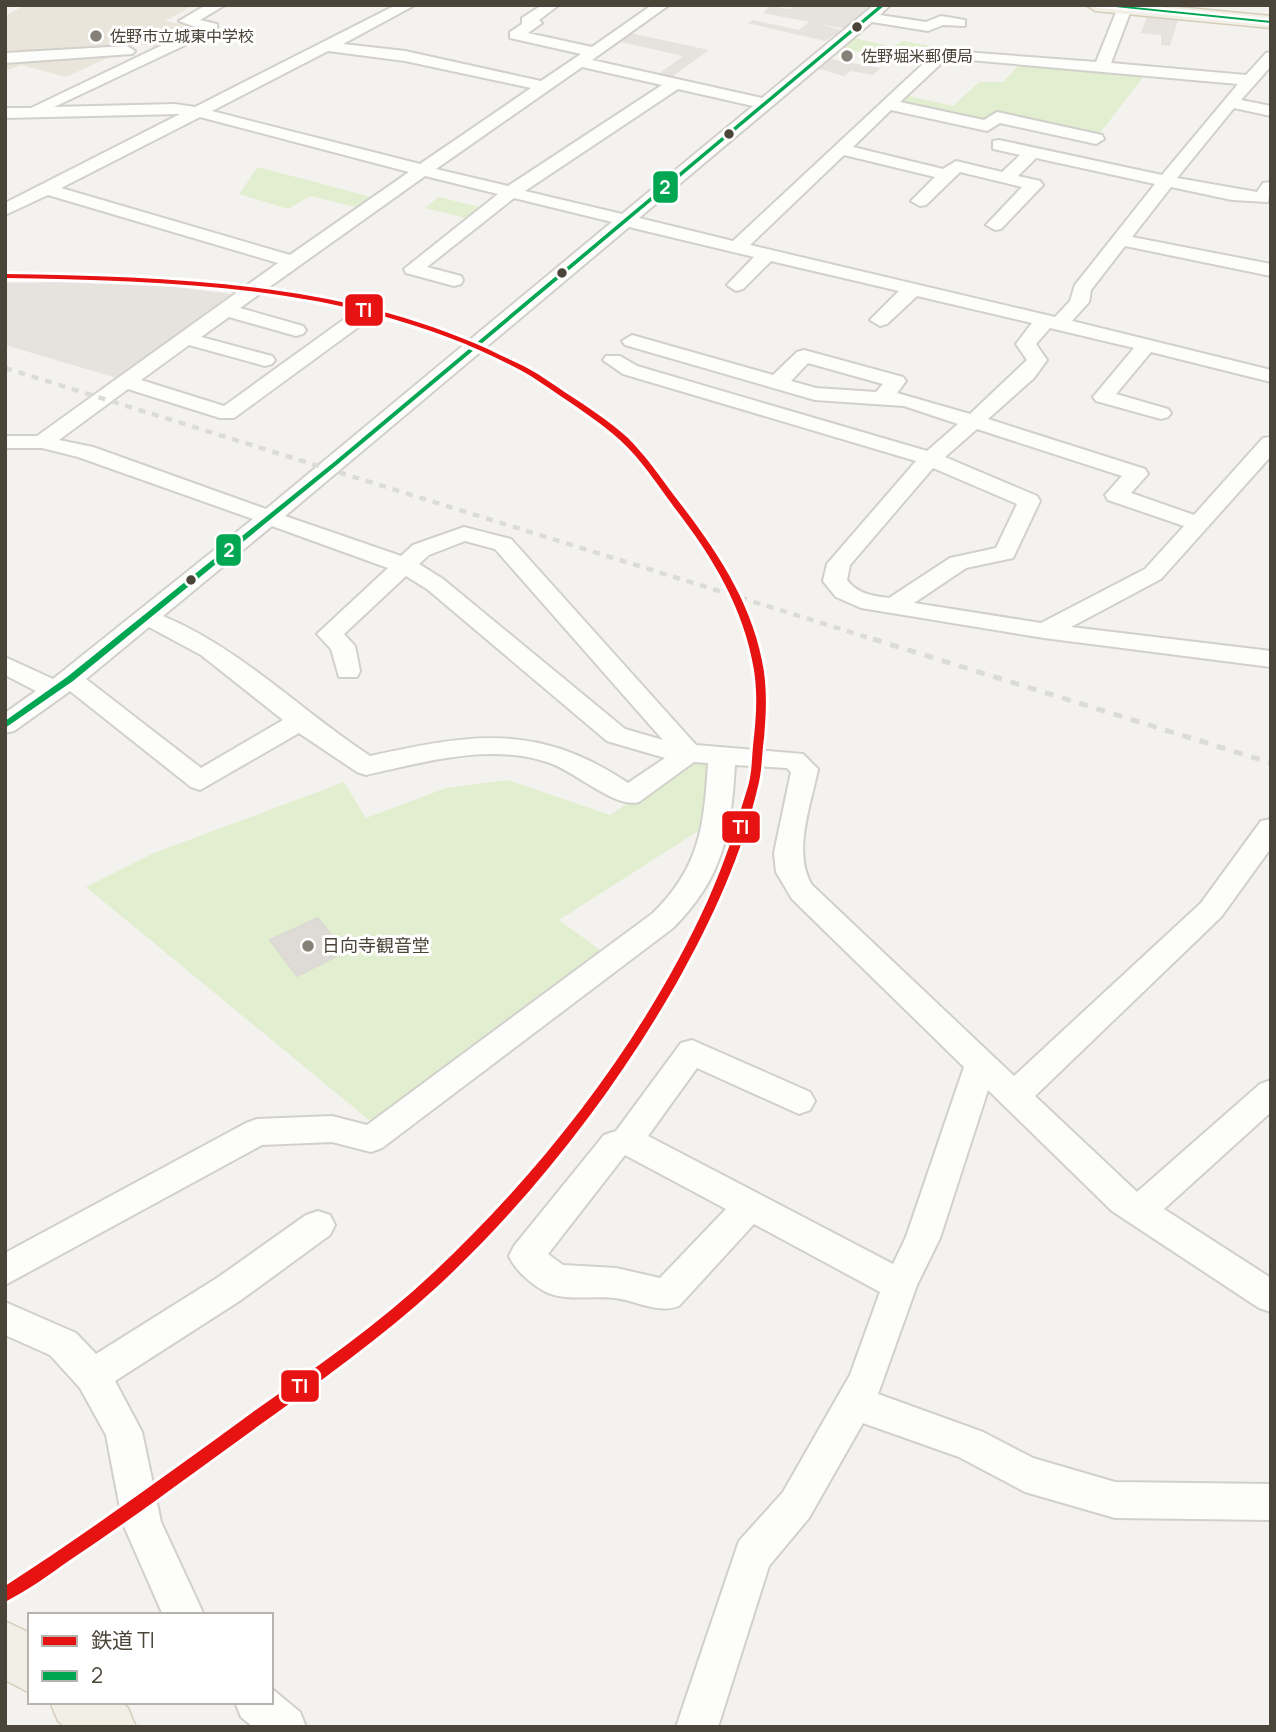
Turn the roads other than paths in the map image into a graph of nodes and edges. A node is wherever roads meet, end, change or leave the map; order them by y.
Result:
1 (218, 5) edge
2 (408, 5) edge
3 (551, 5) edge
4 (662, 5) edge
5 (1095, 5) edge
6 (1125, 7) edge
7 (876, 11) edge
8 (1271, 22) edge
9 (960, 23) dead end
10 (329, 47) junction
11 (127, 51) dead end
12 (595, 52) junction
13 (1271, 56) edge
14 (5, 58) edge
15 (580, 62) junction
16 (1102, 66) junction
17 (676, 83) junction
18 (1248, 85) edge
19 (545, 87) junction
20 (1271, 96) edge
21 (765, 104) junction
22 (889, 105) junction
23 (1271, 111) edge
24 (32, 112) junction
25 (198, 112) junction
26 (5, 113) edge
27 (5, 131) edge
28 (1096, 139) dead end
29 (999, 145) dead end
30 (841, 149) junction
31 (1031, 153) junction
32 (422, 172) junction
33 (947, 174) junction
34 (1006, 178) junction
35 (1166, 181) junction
36 (1269, 187) dead end
37 (47, 189) junction
38 (510, 193) junction
39 (920, 201) dead end
40 (5, 210) edge
41 (626, 221) junction
42 (995, 225) dead end
43 (1121, 240) junction
44 (738, 246) junction
45 (768, 253) junction
46 (295, 262) junction
47 (1271, 270) edge
48 (454, 280) dead end
49 (736, 285) dead end
50 (915, 287) junction
51 (227, 310) junction
52 (357, 319) dead end
53 (880, 320) dead end
54 (1055, 322) junction
55 (296, 330) dead end
56 (187, 339) junction
57 (632, 341) dead end
58 (1147, 345) junction
59 (612, 359) dead end
60 (265, 360) dead end
61 (1271, 376) edge
62 (126, 382) junction
63 (777, 383) junction
64 (881, 399) junction
65 (1161, 413) dead end
66 (974, 424) junction
67 (5, 442) edge
68 (42, 442) junction
69 (1271, 443) edge
70 (931, 459) junction
71 (270, 517) junction
72 (1198, 523) junction
73 (403, 565) junction
74 (892, 606) junction
75 (147, 618) junction
76 (1044, 631) junction
77 (1271, 659) edge
78 (5, 664) edge
79 (348, 671) dead end
80 (63, 685) junction
81 (300, 721) junction
82 (5, 725) edge
83 (689, 753) junction
84 (722, 754) junction
85 (1271, 828) edge
86 (981, 1064) junction
87 (1271, 1093) edge
88 (1014, 1096) junction
89 (799, 1101) dead end
90 (627, 1140) junction
91 (751, 1205) junction
92 (1139, 1211) junction
93 (318, 1225) dead end
94 (5, 1270) edge
95 (900, 1285) junction
96 (1271, 1297) edge
97 (5, 1318) edge
98 (93, 1376) junction
99 (855, 1403) junction
100 (1271, 1502) edge
101 (183, 1613) edge
102 (5, 1647) edge
103 (28, 1664) edge
104 (80, 1704) edge
105 (258, 1704) edge
106 (109, 1727) edge
107 (285, 1727) edge
108 (697, 1727) edge

1 - 24 street
2 - 10 street
3 - 12 street
4 - 12 street
5 - 6 main road
6 - 8 main road
6 - 16 street
7 - 9 street
7 - 21 street
10 - 19 street
10 - 25 street
11 - 14 street
12 - 15 street
13 - 18 street
15 - 17 street
15 - 19 street
16 - 18 street
16 - 22 street
17 - 21 street
17 - 38 street
18 - 20 street
18 - 23 street
18 - 35 street
19 - 32 street
21 - 41 street
22 - 28 street
22 - 30 street
24 - 25 street
24 - 26 street
24 - 27 street
25 - 32 street
25 - 37 street
29 - 31 street
30 - 33 street
30 - 44 street
31 - 34 street
31 - 35 street
32 - 38 street
32 - 46 street
33 - 34 street
33 - 39 street
34 - 42 street
35 - 36 street
35 - 43 street
37 - 40 street
37 - 46 street
38 - 41 street
38 - 48 street
41 - 44 street
41 - 71 street
43 - 47 street
43 - 54 street
44 - 45 street
45 - 49 street
45 - 50 street
46 - 51 street
50 - 53 street
50 - 54 street
51 - 55 street
51 - 56 street
52 - 62 street
54 - 58 street
54 - 66 street
56 - 60 street
56 - 62 street
57 - 63 street
58 - 61 street
58 - 65 street
59 - 70 street
62 - 68 street
63 - 64 street
63 - 64 street
64 - 66 street
66 - 70 street
66 - 72 street
67 - 68 street
68 - 71 street
69 - 72 street
70 - 74 street
70 - 74 street
71 - 73 street
71 - 75 street
72 - 76 street
73 - 79 street
73 - 83 street
73 - 83 street
74 - 76 street
75 - 80 street
75 - 81 street
76 - 77 street
78 - 80 street
80 - 81 street
80 - 82 street
81 - 83 street
83 - 84 street
84 - 86 street
84 - 94 street
85 - 88 street
86 - 88 street
86 - 95 street
87 - 92 street
88 - 92 street
89 - 90 street
90 - 91 street
90 - 91 street
91 - 95 street
92 - 96 street
93 - 98 street
95 - 99 street
97 - 98 street
98 - 101 street
99 - 100 street
99 - 108 street
102 - 103 main road
104 - 106 main road
105 - 107 street

